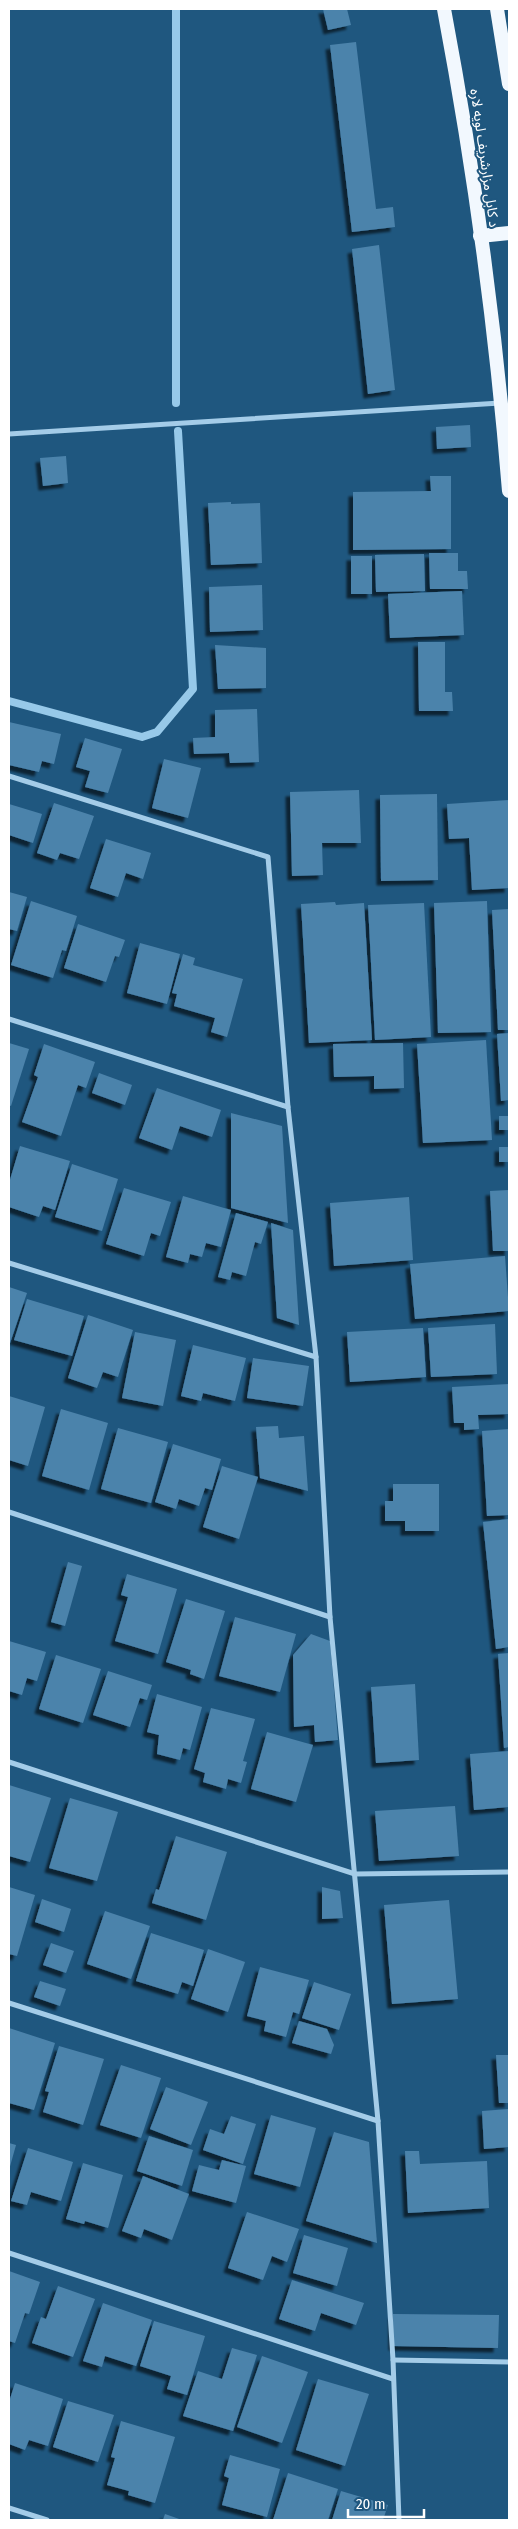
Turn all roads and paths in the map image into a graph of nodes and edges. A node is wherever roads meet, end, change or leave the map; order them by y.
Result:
1 (444, 9) edge
2 (497, 9) edge
3 (509, 84) edge
4 (509, 233) edge
5 (480, 236) junction
6 (502, 403) junction
7 (9, 434) edge
8 (509, 491) edge
9 (9, 776) edge
10 (9, 1019) edge
11 (288, 1108) junction
12 (9, 1263) edge
13 (316, 1357) junction
14 (9, 1512) edge
15 (330, 1617) junction
16 (9, 1762) edge
17 (509, 1872) edge
18 (355, 1874) junction
19 (9, 2003) edge
20 (378, 2122) junction
21 (9, 2253) edge
22 (393, 2360) junction
23 (509, 2362) edge
24 (393, 2379) junction
25 (9, 2508) edge
26 (47, 2520) edge
27 (398, 2520) edge

1 - 5 highway, د کابل مزارشریف لویه لاره
2 - 3 highway
4 - 5 highway
5 - 6 highway, د کابل مزارشریف لویه لاره
6 - 7 street
6 - 8 highway, د کابل مزارشریف لویه لاره
9 - 11 street
10 - 11 street
11 - 13 street
12 - 13 street
13 - 15 street
14 - 15 street
15 - 18 street
16 - 18 street
17 - 18 street
18 - 20 street
19 - 20 street
20 - 22 street
21 - 24 street
22 - 23 street
22 - 24 street
24 - 27 street
25 - 26 street

